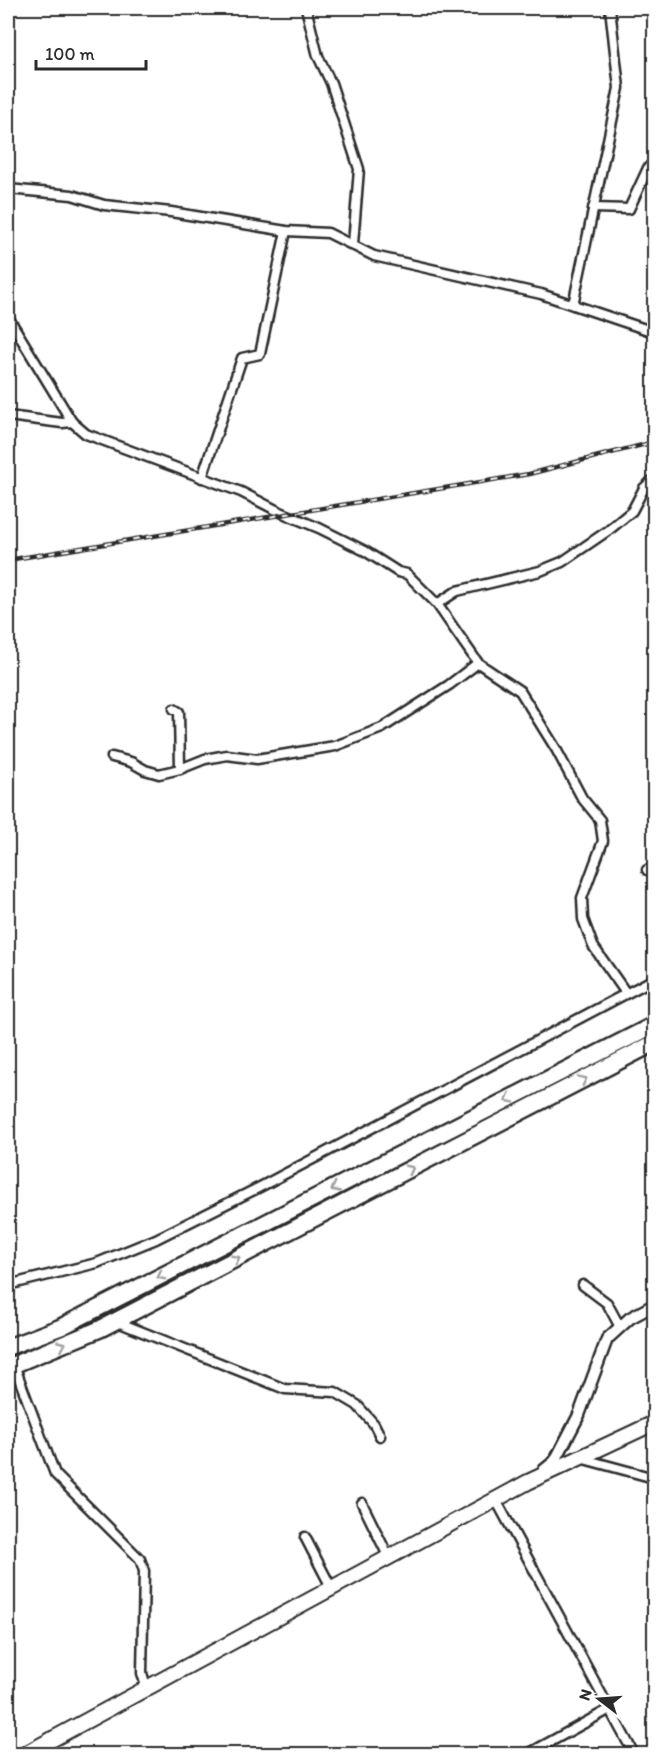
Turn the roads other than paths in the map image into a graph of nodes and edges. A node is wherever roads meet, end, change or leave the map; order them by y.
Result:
1 (306, 8) edge
2 (610, 8) edge
3 (654, 162) edge
4 (8, 189) edge
5 (593, 208) junction
6 (286, 231) junction
7 (353, 244) junction
8 (573, 305) junction
9 (8, 317) edge
10 (654, 332) edge
11 (8, 416) edge
12 (72, 422) junction
13 (202, 478) junction
14 (654, 479) edge
15 (437, 604) junction
16 (477, 663) junction
17 (174, 709) dead end
18 (112, 757) dead end
19 (180, 769) junction
20 (654, 979) edge
21 (626, 993) junction
22 (654, 1025) edge
23 (654, 1043) edge
24 (8, 1285) edge
25 (583, 1285) dead end
26 (654, 1305) edge
27 (115, 1321) junction
28 (620, 1327) junction
29 (8, 1347) edge
30 (11, 1366) edge
31 (654, 1423) edge
32 (380, 1436) dead end
33 (580, 1458) junction
34 (654, 1478) edge
35 (528, 1482) junction
36 (496, 1500) junction
37 (362, 1503) dead end
38 (304, 1538) dead end
39 (389, 1558) junction
40 (332, 1589) junction
41 (147, 1690) junction
42 (610, 1709) junction
43 (25, 1755) edge
44 (528, 1755) edge
45 (634, 1755) edge

1 - 7 street
2 - 5 street
3 - 5 street
4 - 6 street
5 - 8 street
6 - 7 street
6 - 13 street
7 - 8 street
8 - 10 street
9 - 12 street
11 - 12 street
12 - 13 street
13 - 15 street
14 - 15 street
15 - 16 street
16 - 19 street
16 - 21 street
17 - 19 street
18 - 19 street
20 - 21 street
21 - 24 street
22 -> 29 highway
27 -> 23 highway
25 - 28 street
26 - 28 street
30 -> 27 highway
27 - 32 street
28 - 35 street
30 - 41 street
31 - 33 main road
33 - 34 street
33 - 35 main road
35 - 36 main road
36 - 39 main road
36 - 42 street
37 - 39 street
38 - 40 street
39 - 40 main road
40 - 41 main road
41 - 43 main road
42 - 44 street
42 - 45 street

